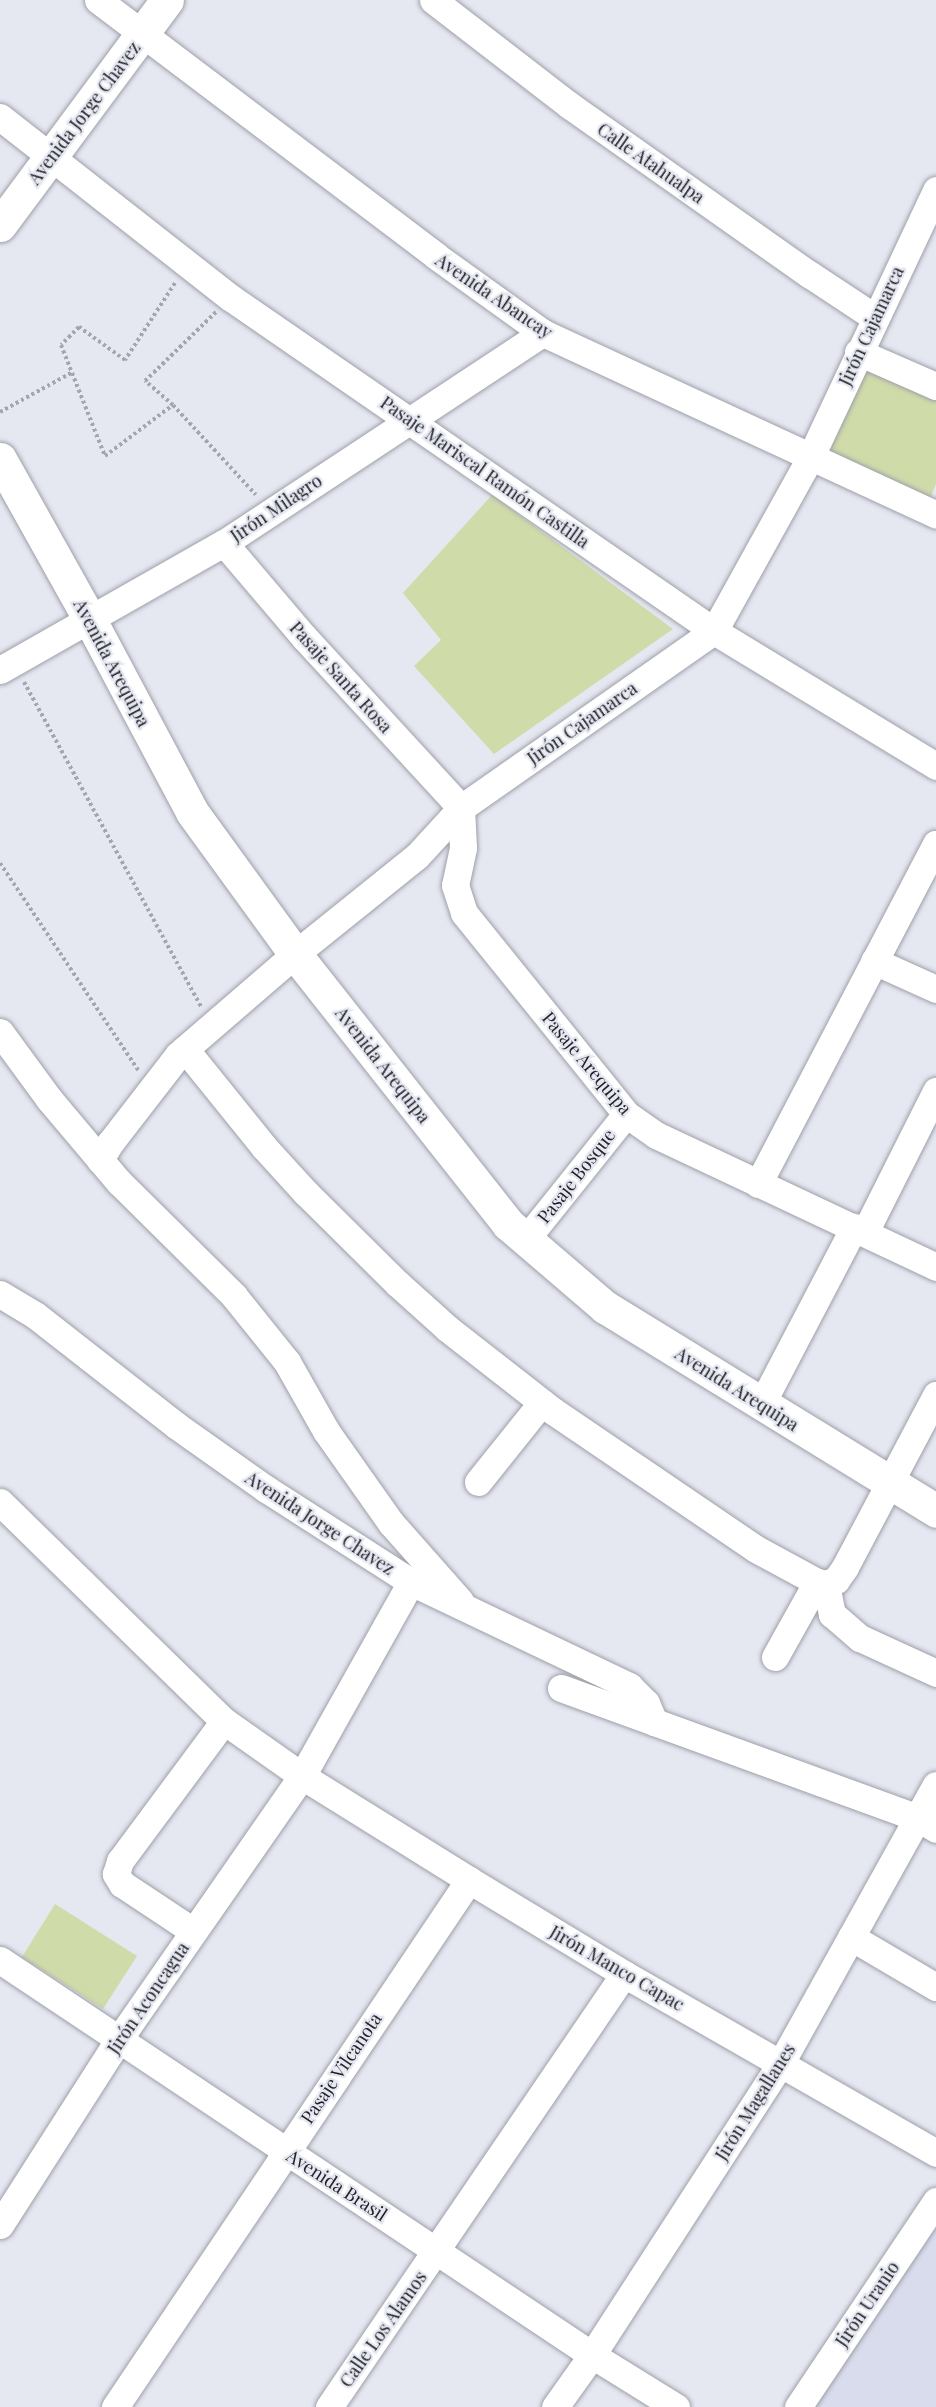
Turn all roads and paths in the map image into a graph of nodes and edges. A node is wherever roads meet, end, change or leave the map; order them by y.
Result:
1 (98, 0) edge
2 (167, 0) edge
3 (434, 0) edge
4 (142, 36) junction
5 (0, 117) edge
6 (51, 155) junction
7 (936, 190) edge
8 (0, 225) edge
9 (187, 265) junction
10 (231, 298) junction
11 (874, 317) junction
12 (543, 333) junction
13 (858, 352) junction
14 (71, 373) junction
15 (936, 386) edge
16 (173, 405) junction
17 (0, 412) edge
18 (410, 420) junction
19 (811, 456) junction
20 (0, 459) edge
21 (271, 511) junction
22 (936, 515) edge
23 (224, 543) junction
24 (90, 620) junction
25 (714, 631) junction
26 (7, 666) edge
27 (936, 766) edge
28 (461, 808) junction
29 (936, 844) edge
30 (0, 863) edge
31 (295, 954) junction
32 (874, 961) junction
33 (936, 989) edge
34 (212, 1026) junction
35 (0, 1032) edge
36 (185, 1049) junction
37 (151, 1090) junction
38 (936, 1091) edge
39 (626, 1114) junction
40 (100, 1160) junction
41 (758, 1184) junction
42 (859, 1229) junction
43 (526, 1239) junction
44 (936, 1267) edge
45 (0, 1294) edge
46 (936, 1395) edge
47 (542, 1402) junction
48 (761, 1405) junction
49 (478, 1482) dead end
50 (891, 1483) junction
51 (936, 1511) edge
52 (5, 1515) edge
53 (411, 1582) junction
54 (821, 1583) junction
55 (466, 1608) junction
56 (775, 1657) dead end
57 (936, 1673) edge
58 (561, 1688) dead end
59 (224, 1721) junction
60 (654, 1722) junction
61 (302, 1776) junction
62 (936, 1785) edge
63 (927, 1823) edge
64 (469, 1880) junction
65 (193, 1931) junction
66 (851, 1937) junction
67 (0, 1960) edge
68 (624, 1974) junction
69 (936, 1987) edge
70 (119, 2039) junction
71 (781, 2063) junction
72 (285, 2151) junction
73 (936, 2154) edge
74 (936, 2201) edge
75 (0, 2225) edge
76 (438, 2251) junction
77 (592, 2355) junction
78 (115, 2407) edge
79 (329, 2407) edge
80 (555, 2407) edge
81 (676, 2407) edge
82 (798, 2407) edge

1 - 4 street, Avenida Abancay
2 - 4 main road, Avenida Jorge Chavez
3 - 11 street, Calle Atahualpa
4 - 6 main road, Avenida Jorge Chavez
4 - 12 street, Avenida Abancay
5 - 6 street, Pasaje Mariscal Ramón Castilla
6 - 8 main road, Avenida Jorge Chavez
6 - 9 street, Pasaje Mariscal Ramón Castilla
7 - 11 street, Jirón Cajamarca
9 - 10 street, Pasaje Mariscal Ramón Castilla
9 - 14 path
10 - 16 path
10 - 18 street, Pasaje Mariscal Ramón Castilla
11 - 13 street, Jirón Cajamarca
12 - 18 street, Jirón Milagro
12 - 19 street, Avenida Abancay
13 - 15 street
13 - 19 street, Jirón Cajamarca
14 - 16 path
14 - 17 path
16 - 21 path
18 - 21 street, Jirón Milagro
18 - 25 street, Pasaje Mariscal Ramón Castilla
19 - 22 street, Avenida Abancay
19 - 25 street, Jirón Cajamarca
20 - 24 main road, Avenida Arequipa
21 - 23 street, Jirón Milagro
23 - 24 street, Jirón Milagro
23 - 28 street, Pasaje Santa Rosa
24 - 26 street, Jirón Milagro
24 - 31 main road, Avenida Arequipa
25 - 27 street, Pasaje Mariscal Ramón Castilla
25 - 28 street, Jirón Cajamarca
26 - 34 path
28 - 31 street, Jirón Cajamarca
28 - 39 street, Pasaje Arequipa
29 - 32 street
30 - 37 path
31 - 34 street, Jirón Cajamarca
31 - 43 main road, Avenida Arequipa
32 - 33 street
32 - 41 street
34 - 36 street, Jirón Cajamarca
35 - 40 street
36 - 37 street, Jirón Cajamarca
36 - 47 street
37 - 40 street, Jirón Cajamarca
38 - 42 street
39 - 41 street, Pasaje Arequipa
39 - 43 street, Pasaje Bosque
40 - 55 street
41 - 42 street, Pasaje Arequipa
42 - 44 street, Pasaje Arequipa
42 - 48 street
43 - 48 main road, Avenida Arequipa
45 - 53 street, Avenida Jorge Chavez
46 - 50 street
47 - 49 street
47 - 54 street
48 - 50 main road, Avenida Arequipa
50 - 51 main road, Avenida Arequipa
50 - 54 street
52 - 59 street, Jirón Manco Capac
53 - 55 street, Avenida Jorge Chavez
53 - 61 street, Jirón Aconcagua
54 - 56 street
54 - 57 street
55 - 60 street, Avenida Jorge Chavez
58 - 60 street
59 - 61 street, Jirón Manco Capac
59 - 65 street
60 - 63 street
61 - 64 street, Jirón Manco Capac
61 - 65 street, Jirón Aconcagua
62 - 63 street, Jirón Magallanes
63 - 66 street, Jirón Magallanes
64 - 68 street, Jirón Manco Capac
64 - 72 street, Pasaje Vilcanota
65 - 70 street, Jirón Aconcagua
66 - 69 street
66 - 71 street, Jirón Magallanes
67 - 70 street, Avenida Brasil
68 - 71 street, Jirón Manco Capac
68 - 76 street, Calle Los Alamos
70 - 72 street, Avenida Brasil
70 - 75 street, Jirón Aconcagua
71 - 73 street, Jirón Manco Capac
71 - 77 street, Jirón Magallanes
72 - 76 street, Avenida Brasil
72 - 78 street, Pasaje Vilcanota
74 - 82 street, Jirón Uranio
76 - 77 street, Avenida Brasil
76 - 79 street, Calle Los Alamos
77 - 80 street, Jirón Magallanes
77 - 81 street, Avenida Brasil

